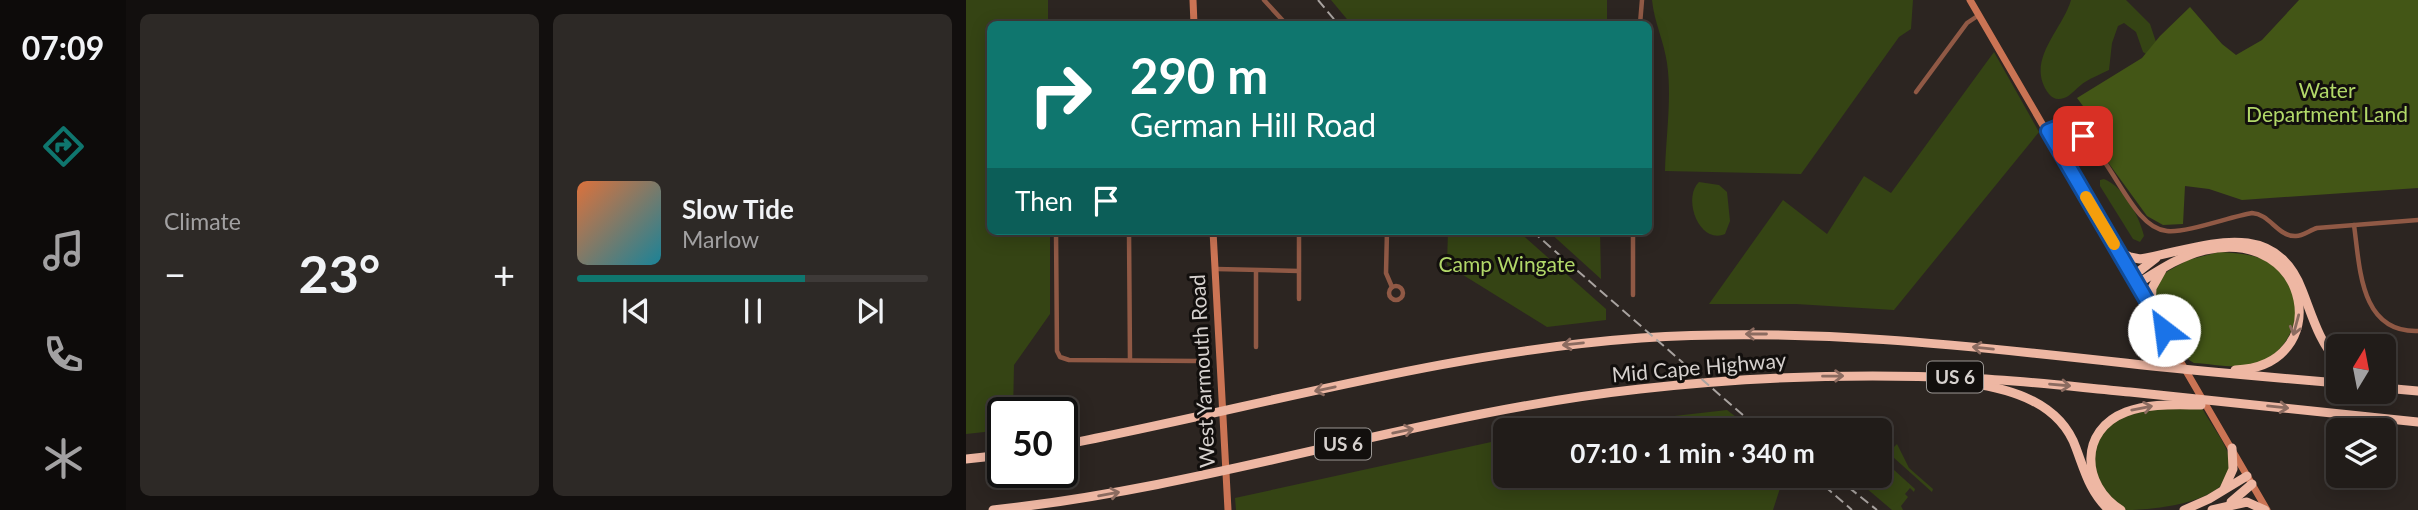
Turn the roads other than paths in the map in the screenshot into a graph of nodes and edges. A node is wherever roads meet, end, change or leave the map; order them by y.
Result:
1 (1264, 0) edge
2 (1642, 0) edge
3 (1970, 0) edge
4 (1193, 1) edge
5 (1979, 15) junction
6 (1194, 21) edge
7 (1283, 21) edge
8 (1640, 21) edge
9 (1916, 92) dead end
10 (2048, 131) junction
11 (2418, 220) edge
12 (2354, 225) junction
13 (1056, 235) edge
14 (1129, 235) edge
15 (1213, 235) edge
16 (1298, 235) edge
17 (1387, 235) edge
18 (1633, 235) edge
19 (2118, 251) junction
20 (2160, 255) junction
21 (2163, 268) junction
22 (1215, 270) junction
23 (1256, 271) junction
24 (1299, 271) junction
25 (2135, 280) junction
26 (1392, 286) dead end
27 (1633, 295) dead end
28 (1299, 299) dead end
29 (2151, 308) junction
30 (2418, 331) edge
31 (2326, 346) edge
32 (1256, 347) dead end
33 (1130, 360) junction
34 (1198, 361) dead end
35 (2192, 372) junction
36 (1940, 377) junction
37 (2326, 382) edge
38 (2396, 388) edge
39 (2418, 391) edge
40 (2196, 402) junction
41 (2418, 422) edge
42 (1078, 442) edge
43 (2232, 449) junction
44 (987, 457) edge
45 (966, 460) edge
46 (2249, 480) junction
47 (2223, 491) junction
48 (2223, 507) junction
49 (993, 510) edge
50 (1228, 510) edge
51 (2109, 510) edge
52 (2121, 510) edge
53 (2183, 510) edge
54 (2212, 510) edge
55 (2266, 510) edge

1 - 7 street
2 - 8 street
3 - 5 main road
4 - 6 main road
5 - 9 street
5 - 10 main road
10 - 12 street
10 - 19 main road
11 - 12 street
12 - 30 street
13 - 33 street
14 - 33 street
15 - 22 main road, West Yarmouth Road
16 - 24 street
17 - 26 street
18 - 27 street
19 - 20 highway
19 - 25 main road
20 - 25 highway
20 - 31 highway
21 - 25 highway
21 - 29 highway
21 -> 35 highway
22 - 23 street
22 - 50 main road, West Yarmouth Road
23 - 24 street
23 - 32 street
24 - 28 street
25 - 29 main road
29 - 35 main road
33 - 34 street
35 - 37 highway, Mid Cape Highway / US 6
35 -> 42 highway, Mid Cape Highway / US 6
35 - 43 main road
36 -> 40 highway, Mid Cape Highway / US 6
49 -> 36 highway, Mid Cape Highway / US 6
36 - 51 highway
38 - 39 highway
40 -> 41 highway
52 -> 40 highway
43 - 46 main road
43 - 47 highway
44 - 45 highway
46 - 47 highway
46 - 48 highway
46 - 55 main road
47 - 53 highway
48 - 54 highway
48 - 55 highway

